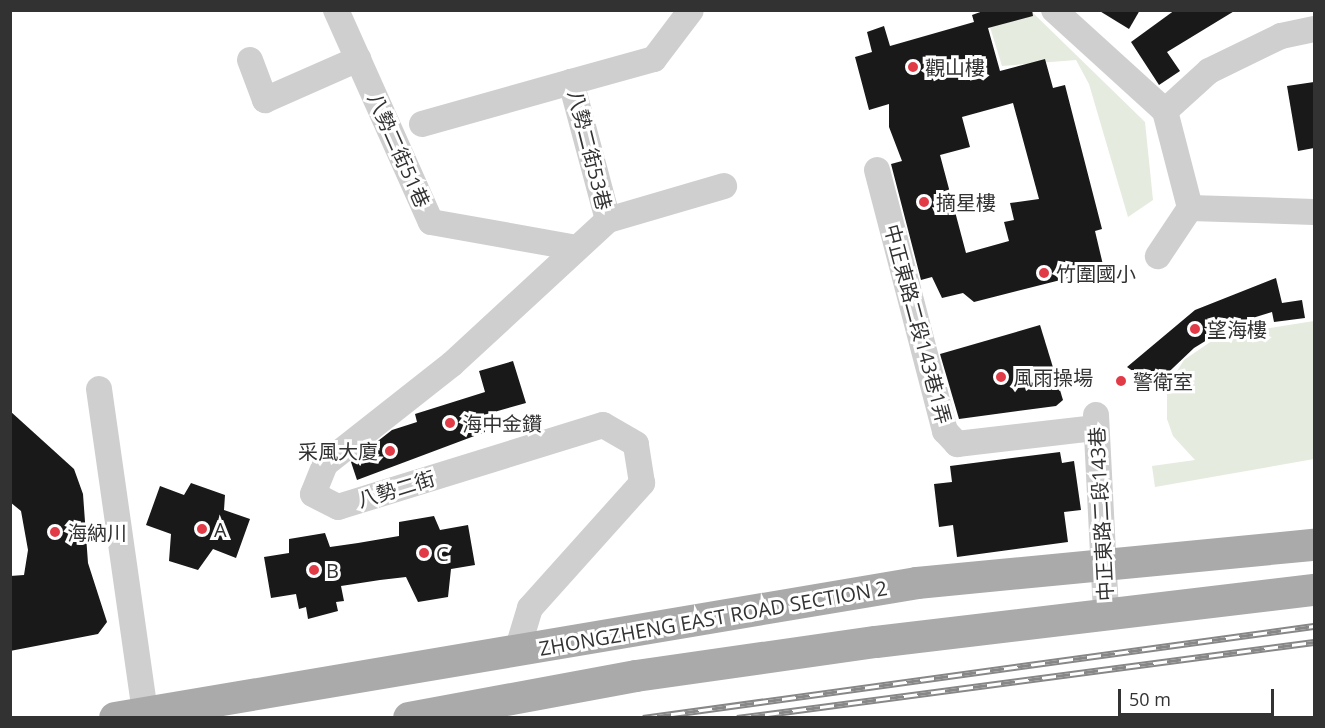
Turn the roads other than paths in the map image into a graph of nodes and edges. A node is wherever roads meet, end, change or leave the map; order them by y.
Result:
1 (336, 10) edge
2 (691, 10) edge
3 (1064, 14) edge
4 (1314, 29) edge
5 (358, 59) junction
6 (250, 60) dead end
7 (571, 82) junction
8 (1165, 111) junction
9 (422, 124) dead end
10 (877, 170) dead end
11 (724, 186) dead end
12 (1190, 208) junction
13 (1314, 212) edge
14 (608, 220) junction
15 (577, 248) junction
16 (1158, 256) dead end
17 (99, 389) dead end
18 (1096, 422) joint
19 (1314, 545) edge
20 (1100, 570) junction
21 (1314, 590) edge
22 (1106, 613) junction
23 (517, 651) junction
24 (130, 715) edge
25 (409, 717) edge

1 - 5 street, 八勢二街51巷
2 - 7 street, 八勢二街53巷
3 - 8 street
4 - 8 street
5 - 6 street
5 - 15 street, 八勢二街51巷
7 - 9 street
7 - 14 street, 八勢二街53巷
8 - 12 street
10 - 18 street, 中正東路二段143巷1弄
11 - 14 street, 八勢二街
12 - 13 street
12 - 16 street
14 - 15 street, 八勢二街
15 - 23 street, 八勢二街
17 - 24 street
18 - 20 street, 中正東路二段143巷
19 - 20 main road, ZHONGZHENG EAST ROAD SECTION 2
20 - 22 street, 中正東路二段143巷
20 - 23 main road, ZHONGZHENG EAST ROAD SECTION 2
21 - 22 main road
22 - 25 main road
23 - 24 main road, ZHONGZHENG EAST ROAD SECTION 2

